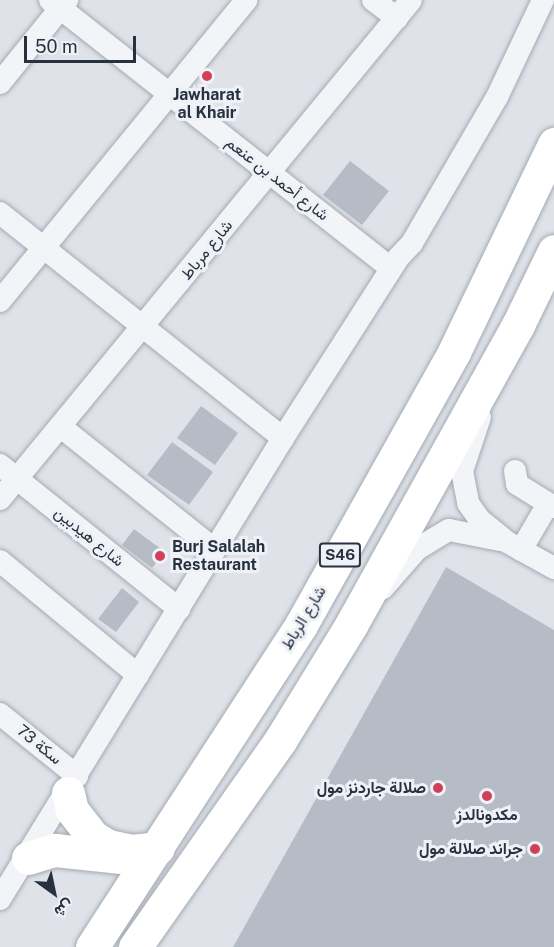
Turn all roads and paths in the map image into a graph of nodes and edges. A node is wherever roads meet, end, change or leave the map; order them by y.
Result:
1 (246, 0) edge
2 (373, 0) edge
3 (411, 0) edge
4 (531, 2) edge
5 (59, 3) edge
6 (397, 18) junction
7 (0, 83) edge
8 (168, 95) junction
9 (554, 144) edge
10 (270, 174) junction
11 (0, 213) edge
12 (44, 248) junction
13 (554, 251) edge
14 (395, 263) junction
15 (0, 301) edge
16 (518, 325) junction
17 (143, 329) junction
18 (61, 427) junction
19 (283, 438) junction
20 (0, 465) edge
21 (515, 471) dead end
22 (18, 479) junction
23 (0, 499) edge
24 (551, 506) edge
25 (514, 546) junction
26 (215, 550) junction
27 (0, 561) edge
28 (554, 568) edge
29 (179, 609) junction
30 (351, 625) junction
31 (138, 675) junction
32 (0, 714) edge
33 (73, 785) junction
34 (145, 850) junction
35 (15, 866) edge
36 (0, 899) edge
37 (92, 947) edge
38 (135, 947) edge

1 - 8 street
2 - 6 street
3 - 6 street, شارع مرباط
4 - 14 street
5 - 7 street
5 - 8 street, شارع أحمد بن عنعم
6 - 10 street, شارع مرباط
8 - 10 street, شارع أحمد بن عنعم
8 - 12 street
9 - 34 highway, شارع الرباط / S46
10 - 14 street, شارع أحمد بن عنعم
10 - 17 street, شارع مرباط
11 - 12 street
12 - 15 street
12 - 17 street
13 - 16 highway, S46
14 - 19 street
16 - 25 street
16 - 30 highway, S46
17 - 18 street, شارع مرباط
17 - 19 street
18 - 22 street, شارع مرباط
18 - 26 street
19 - 26 street
20 - 22 street, شارع هيدبين
21 - 24 street
22 - 23 street, شارع مرباط
22 - 29 street, شارع هيدبين
24 - 25 street
25 - 28 street
25 - 30 street
26 - 29 street
27 - 31 street
29 - 31 street
30 - 38 highway, S46
31 - 33 street
32 - 33 street, سكة 73
33 - 34 highway
33 - 35 street
34 - 35 highway
34 - 37 highway, شارع الرباط / S46
35 - 36 street

